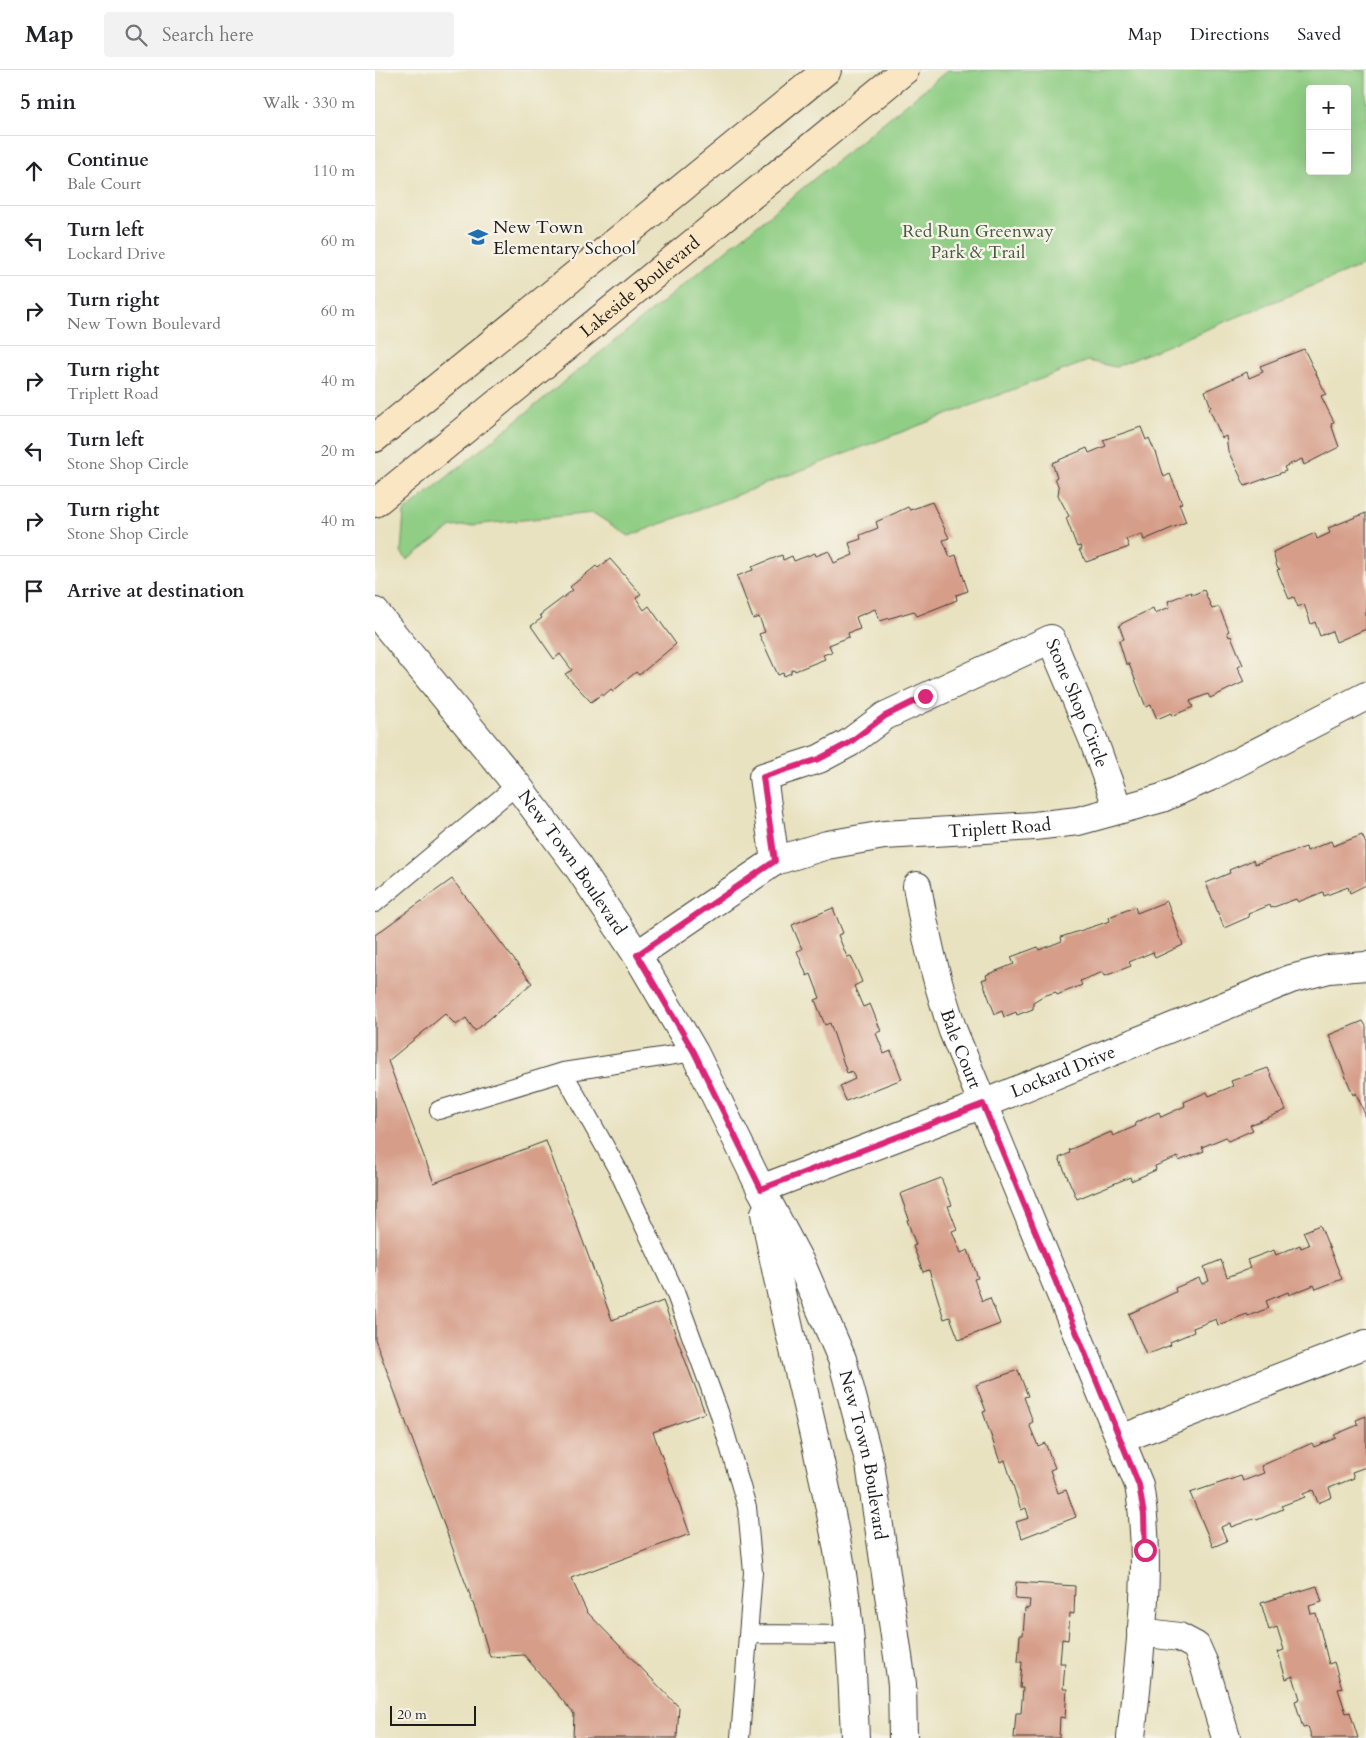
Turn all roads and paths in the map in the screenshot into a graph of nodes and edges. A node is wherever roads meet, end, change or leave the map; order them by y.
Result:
1 (827, 70) edge
2 (905, 70) edge
3 (375, 438) edge
4 (375, 503) edge
5 (375, 612) edge
6 (1366, 696) edge
7 (517, 784) junction
8 (1118, 809) junction
9 (775, 861) junction
10 (917, 886) dead end
11 (375, 903) edge
12 (637, 955) junction
13 (1366, 966) edge
14 (694, 1052) junction
15 (563, 1072) junction
16 (983, 1104) junction
17 (439, 1110) dead end
18 (761, 1189) junction
19 (1366, 1344) edge
20 (1121, 1439) junction
21 (1141, 1632) junction
22 (750, 1634) junction
23 (849, 1635) junction
24 (740, 1738) edge
25 (855, 1738) edge
26 (903, 1738) edge
27 (1131, 1738) edge
28 (1226, 1738) edge

1 - 3 main road
2 - 4 main road, Lakeside Boulevard
5 - 7 street, New Town Boulevard
6 - 8 street, Triplett Road
7 - 11 lane
7 - 12 street, New Town Boulevard
8 - 9 street, Triplett Road
8 - 9 street, Stone Shop Circle
9 - 12 street, Triplett Road
10 - 16 street, Bale Court
12 - 14 street, New Town Boulevard
13 - 16 street, Lockard Drive
14 - 15 lane
14 - 18 street, New Town Boulevard
15 - 17 lane
15 - 22 lane
16 - 18 street, Lockard Drive
16 - 20 street, Bale Court
18 - 23 street, New Town Boulevard
18 - 26 street, New Town Boulevard
19 - 20 street
20 - 21 street, Bale Court
21 - 27 street, Bale Court
21 - 28 street
22 - 23 lane
22 - 24 lane
23 - 25 street, New Town Boulevard

